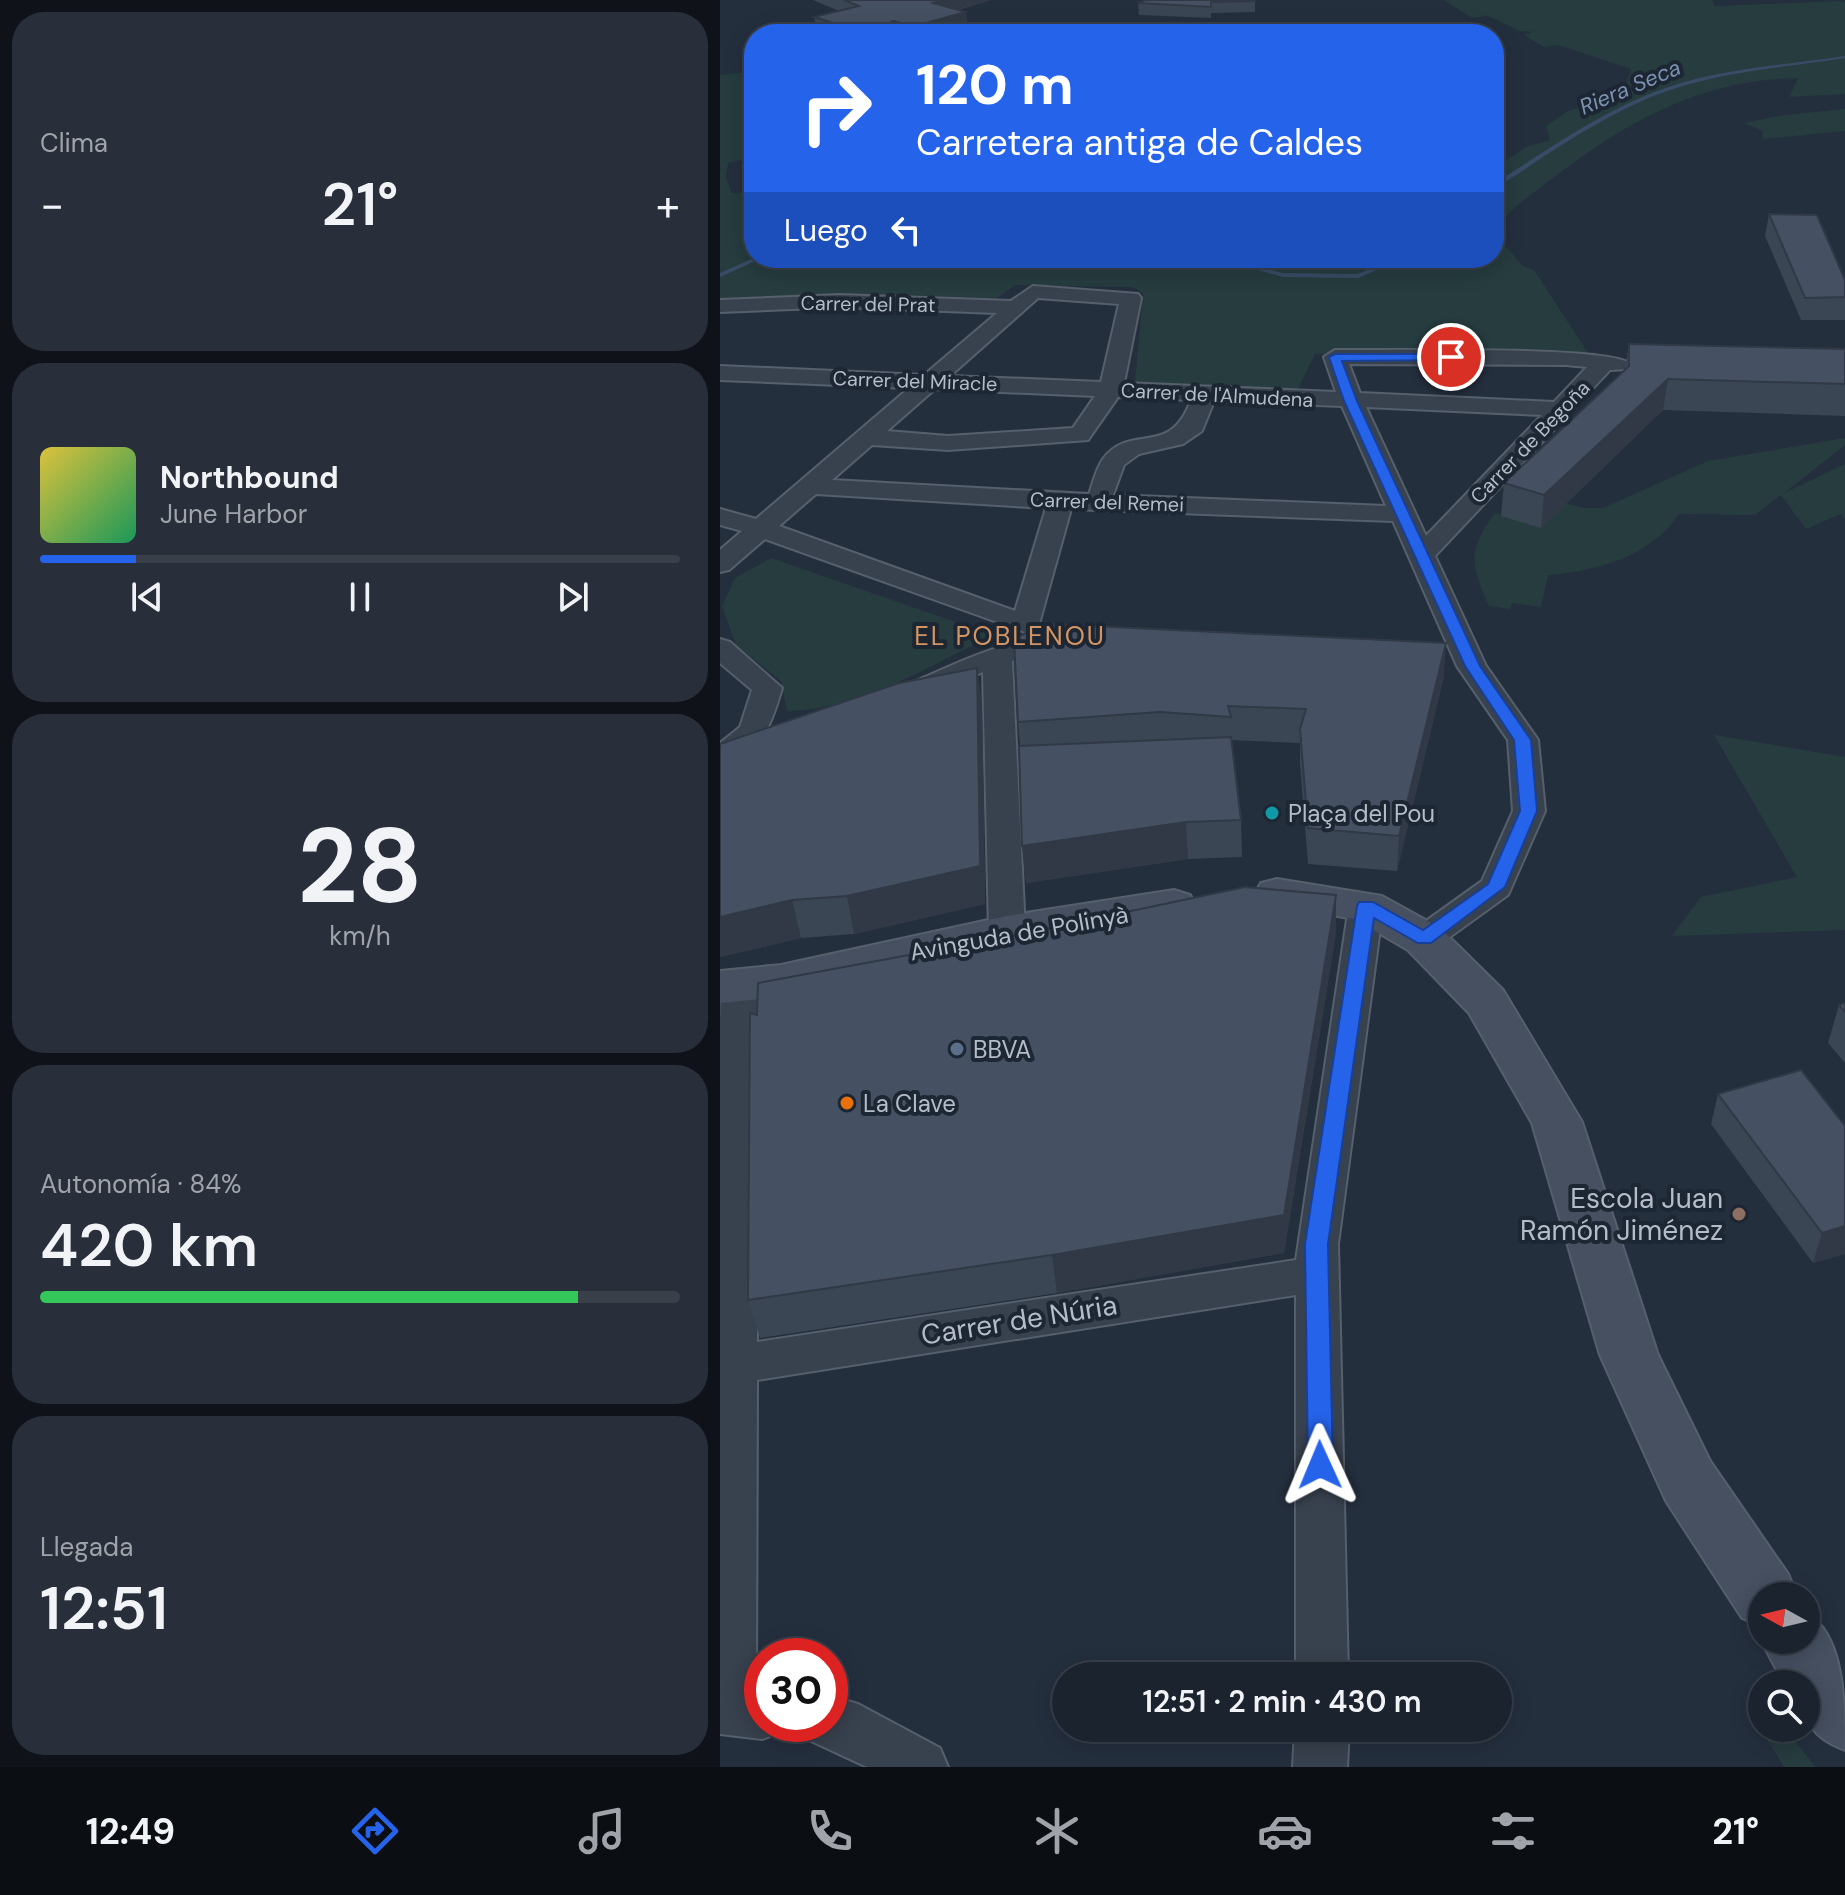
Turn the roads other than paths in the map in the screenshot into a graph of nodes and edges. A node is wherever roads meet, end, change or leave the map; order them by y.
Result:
1 (720, 306) edge
2 (1016, 307) junction
3 (1604, 363) junction
4 (1636, 364) edge
5 (720, 373) edge
6 (927, 382) junction
7 (1111, 390) junction
8 (1205, 394) junction
9 (1351, 401) junction
10 (1563, 409) junction
11 (866, 437) junction
12 (811, 486) junction
13 (1061, 501) junction
14 (1098, 503) junction
15 (1403, 514) junction
16 (720, 517) edge
17 (763, 529) junction
18 (1422, 555) junction
19 (720, 564) edge
20 (1027, 634) junction
21 (720, 648) edge
22 (1093, 648) edge
23 (997, 655) junction
24 (1441, 665) edge
25 (1472, 666) junction
26 (892, 700) edge
27 (777, 742) edge
28 (720, 759) edge
29 (1366, 906) junction
30 (1007, 931) junction
31 (1424, 939) junction
32 (730, 987) edge
33 (1317, 1274) junction
34 (728, 1366) edge
35 (1756, 1582) edge
36 (1803, 1654) edge
37 (1322, 1662) edge
38 (737, 1710) edge
39 (1845, 1716) edge
40 (848, 1728) edge
41 (1321, 1742) edge
42 (921, 1767) edge
43 (1320, 1767) edge

1 - 2 street, Carrer del Prat
2 - 6 street
2 - 7 street
3 - 4 street, Carrer de Begoña
3 - 9 street
3 - 10 street, Carrer de Begoña
5 - 6 street, Carrer del Miracle
6 - 7 street, Carrer del Miracle
6 - 11 street
7 - 8 street, Carrer de l'Almudena
7 - 11 street
8 - 9 street, Carrer de l'Almudena
8 - 14 street
9 - 10 street, Carrer de l'Almudena
9 - 15 street
10 - 18 street, Carrer de Begoña
11 - 12 street
12 - 13 street, Carrer del Remei
12 - 17 street
13 - 14 street, Carrer del Remei
13 - 20 street
14 - 15 street, Carrer del Remei
15 - 18 street
16 - 17 street
17 - 19 street
17 - 20 street
18 - 25 street
20 - 22 street
20 - 23 street
21 - 28 street
23 - 26 street
23 - 30 street
24 - 25 street
25 - 31 street
27 - 28 street
29 - 30 street, Avinguda de Polinyà
29 - 31 street
29 - 33 street
30 - 32 street, Avinguda de Polinyà
31 - 35 street
32 - 34 street
33 - 34 street, Carrer de Núria
33 - 37 street
34 - 38 street
36 - 39 street
40 - 42 street
41 - 43 street

